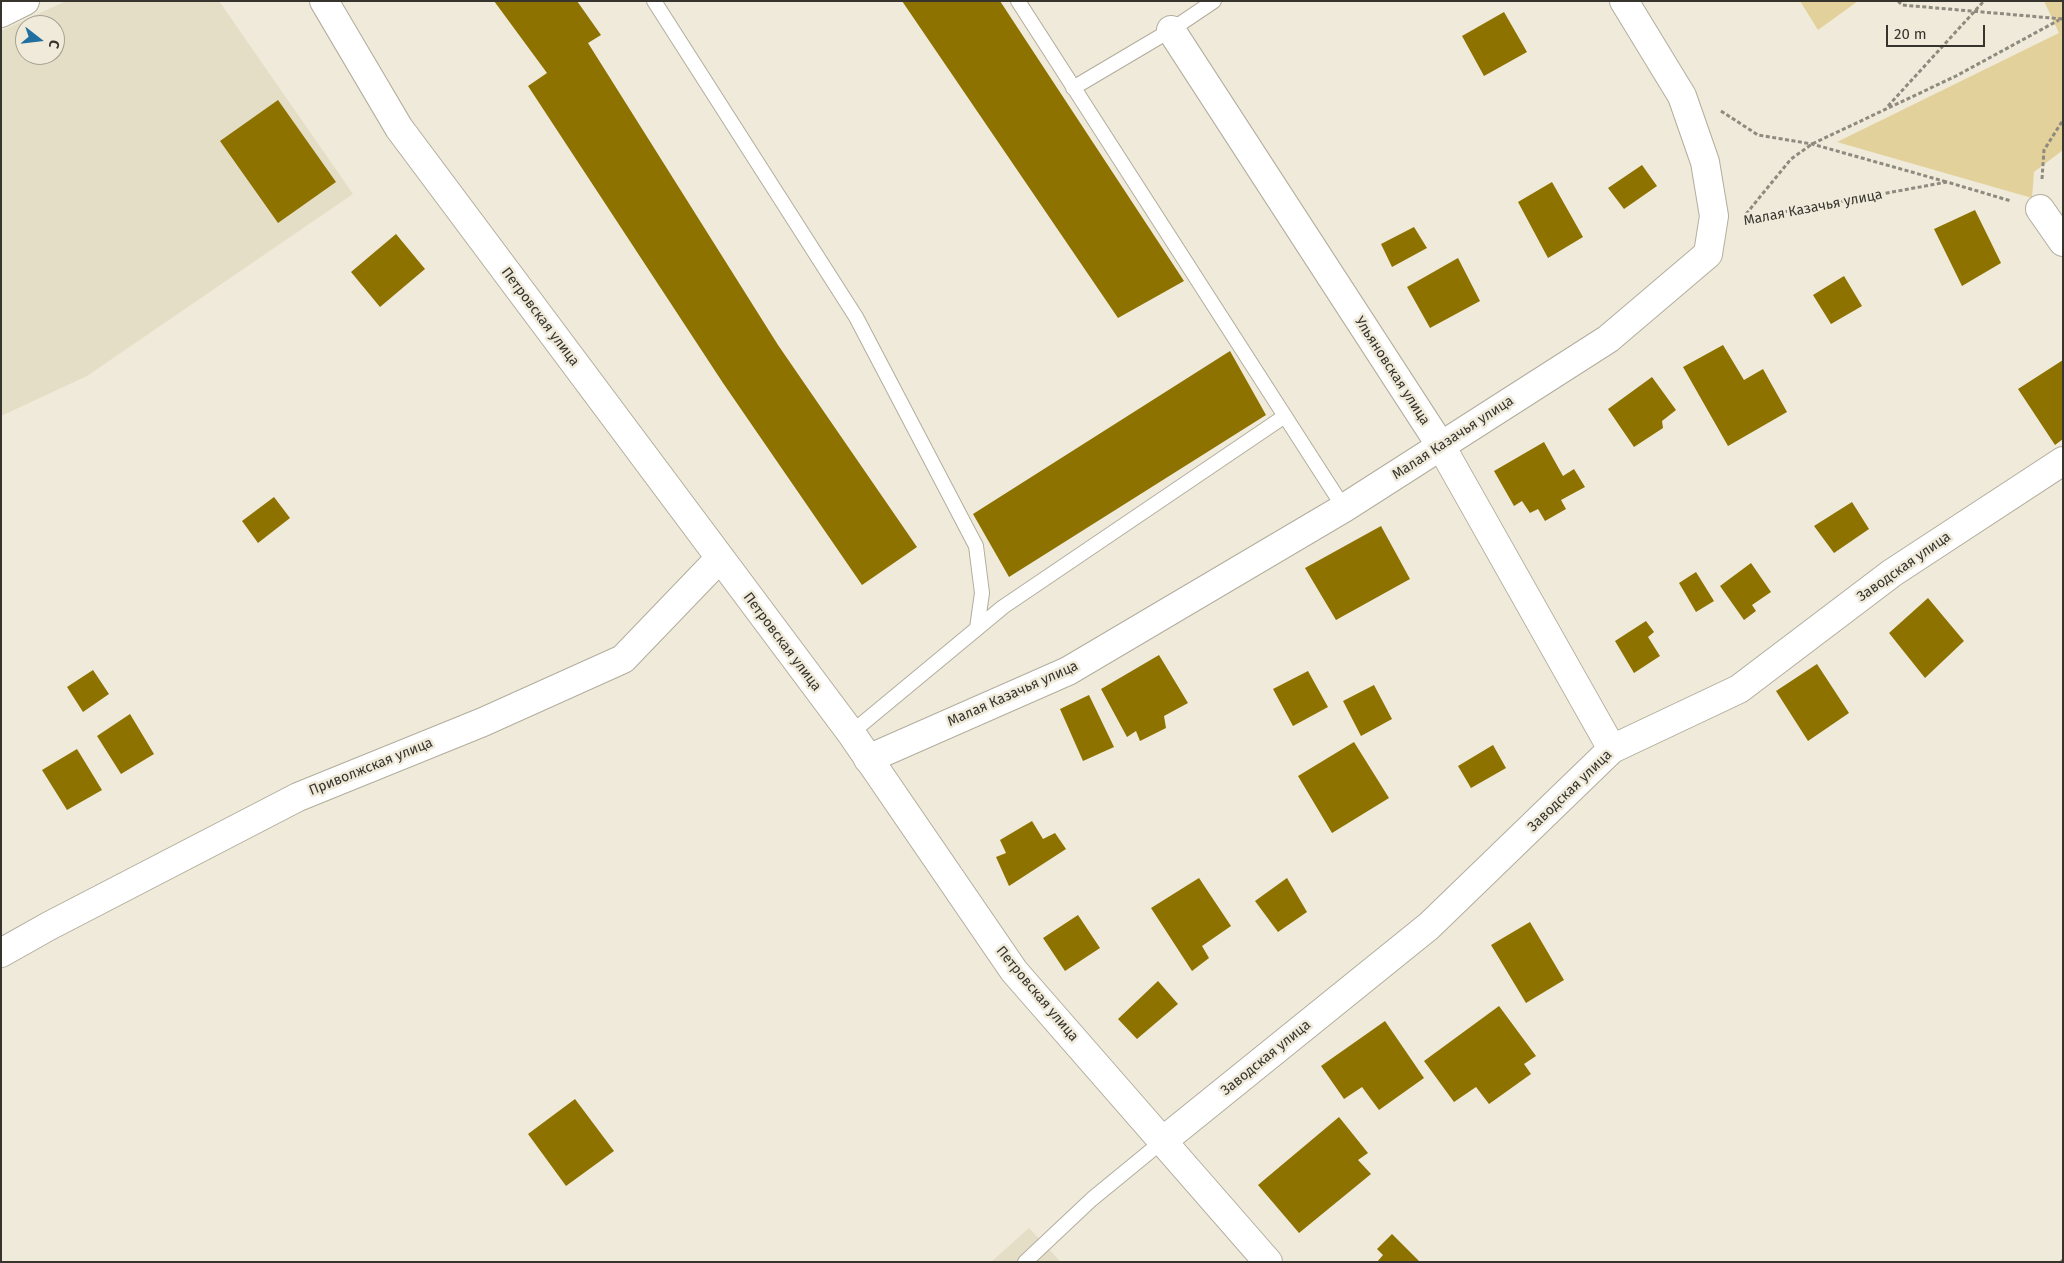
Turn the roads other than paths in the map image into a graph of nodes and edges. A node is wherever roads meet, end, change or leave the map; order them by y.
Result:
1 (25, 1) edge
2 (324, 1) edge
3 (654, 1) edge
4 (1018, 1) edge
5 (1214, 1) edge
6 (1624, 1) edge
7 (1, 13) edge
8 (1171, 30) junction
9 (1073, 88) junction
10 (2040, 209) road end
11 (2063, 242) edge
12 (1285, 416) junction
13 (1441, 446) junction
14 (2063, 461) edge
15 (1344, 508) junction
16 (720, 558) junction
17 (977, 628) junction
18 (851, 733) junction
19 (1612, 749) junction
20 (868, 759) junction
21 (1, 954) edge
22 (1164, 1140) junction
23 (1025, 1262) edge
24 (1268, 1262) edge

1 - 7 street
2 - 16 street, Петровская улица
3 - 17 lane
4 - 9 lane
5 - 8 lane
6 - 13 street, Малая Казачья улица
8 - 9 lane
8 - 13 street, Ульяновская улица
9 - 12 lane
10 - 11 street
12 - 15 lane
12 - 17 lane
13 - 15 street, Малая Казачья улица
13 - 19 street, Ульяновская улица
14 - 19 street, Заводская улица
15 - 20 street, Малая Казачья улица
16 - 18 street, Петровская улица
16 - 21 street, Приволжская улица
17 - 18 lane
18 - 20 street, Петровская улица
19 - 22 street, Заводская улица
20 - 22 street, Петровская улица
22 - 23 lane
22 - 24 street, Петровская улица

